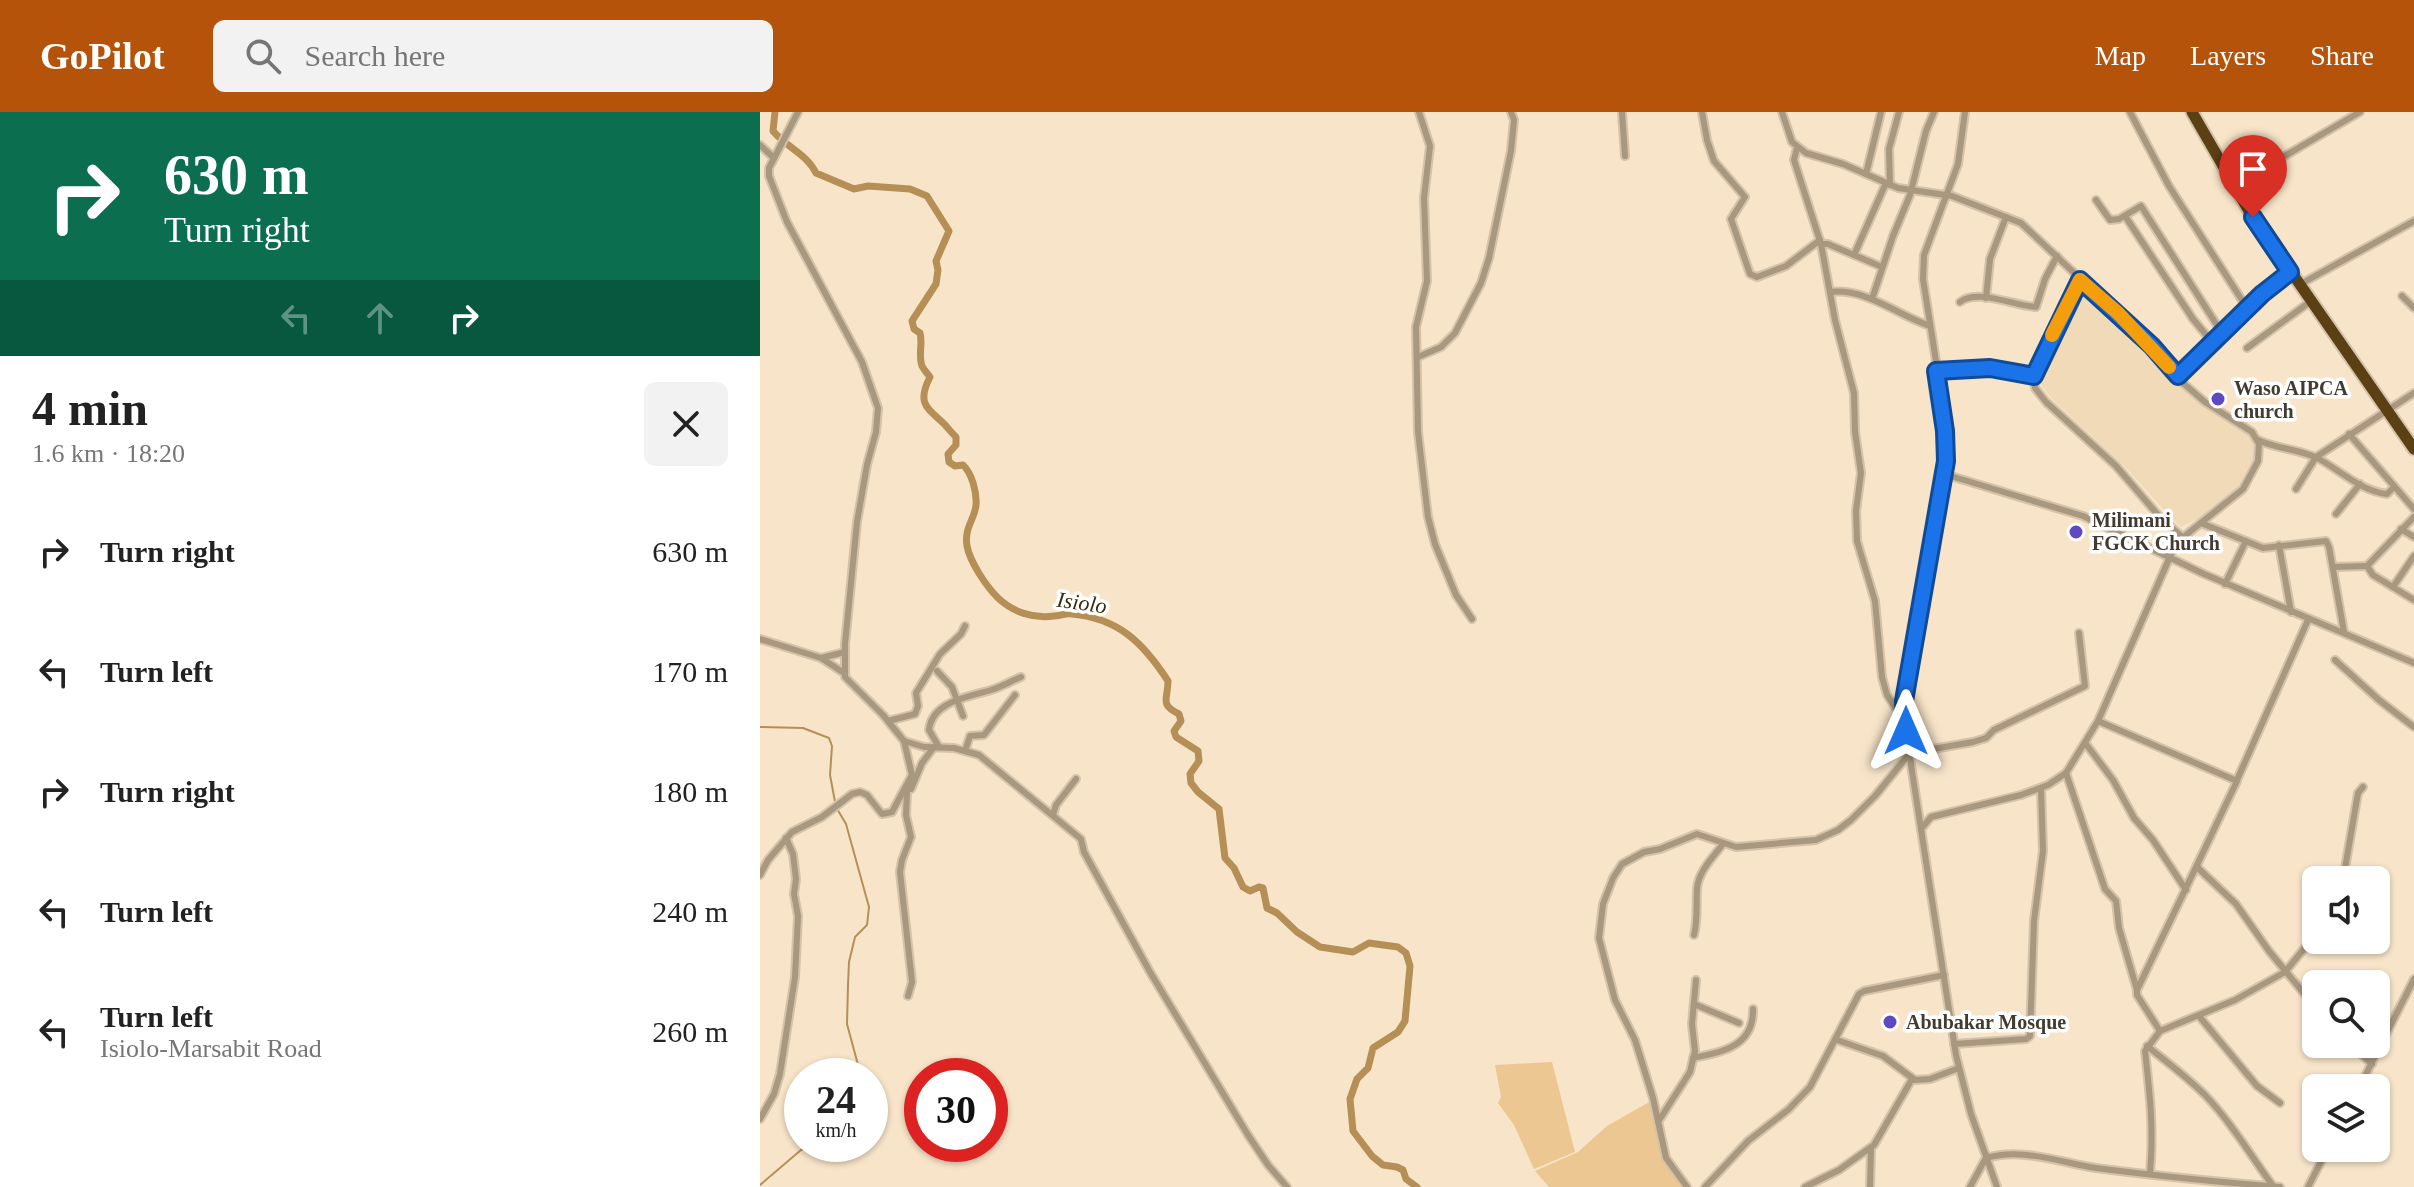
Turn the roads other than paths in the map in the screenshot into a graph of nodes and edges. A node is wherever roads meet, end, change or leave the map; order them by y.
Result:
1 (798, 112) edge
2 (1419, 112) edge
3 (1511, 112) edge
4 (1622, 112) edge
5 (1702, 112) edge
6 (1782, 112) edge
7 (1881, 112) edge
8 (1899, 112) edge
9 (1934, 112) edge
10 (1965, 112) edge
11 (2130, 112) edge
12 (2192, 112) edge
13 (2360, 112) edge
14 (760, 145) edge
15 (1797, 148) junction
16 (1625, 156) dead end
17 (774, 158) junction
18 (769, 168) junction
19 (760, 174) edge
20 (1866, 174) junction
21 (1888, 184) junction
22 (2234, 186) junction
23 (1912, 190) junction
24 (1945, 195) junction
25 (2096, 200) dead end
26 (2125, 216) junction
27 (2006, 217) junction
28 (2414, 221) edge
29 (1820, 242) junction
30 (1854, 255) junction
31 (2057, 256) junction
32 (1882, 267) junction
33 (2290, 272) junction
34 (2080, 280) junction
35 (2299, 285) junction
36 (1830, 292) junction
37 (2402, 296) dead end
38 (1986, 298) junction
39 (1872, 299) junction
40 (2311, 301) junction
41 (1960, 302) dead end
42 (2247, 308) junction
43 (2414, 308) edge
44 (1930, 326) junction
45 (2222, 333) junction
46 (2212, 342) junction
47 (2247, 348) dead end
48 (1418, 357) junction
49 (1936, 371) junction
50 (2034, 376) junction
51 (2178, 376) junction
52 (2414, 393) edge
53 (2386, 410) junction
54 (2349, 434) junction
55 (2258, 440) junction
56 (2414, 449) edge
57 (2316, 457) junction
58 (1944, 474) junction
59 (2360, 484) junction
60 (2394, 487) junction
61 (2296, 489) dead end
62 (2414, 509) edge
63 (2336, 514) dead end
64 (2414, 517) edge
65 (2200, 523) junction
66 (2401, 529) junction
67 (2181, 536) junction
68 (2414, 537) edge
69 (2246, 541) junction
70 (2279, 545) junction
71 (2414, 556) edge
72 (2169, 559) junction
73 (2367, 566) junction
74 (2333, 567) junction
75 (2225, 584) junction
76 (2393, 587) junction
77 (2414, 600) edge
78 (2291, 612) junction
79 (1472, 619) dead end
80 (2308, 620) junction
81 (965, 626) dead end
82 (2344, 632) junction
83 (2079, 633) dead end
84 (760, 639) edge
85 (845, 652) junction
86 (821, 658) junction
87 (2335, 660) dead end
88 (2414, 663) edge
89 (937, 671) dead end
90 (844, 673) junction
91 (1021, 677) dead end
92 (1015, 695) dead end
93 (957, 700) junction
94 (963, 716) dead end
95 (1904, 720) junction
96 (888, 721) junction
97 (2098, 721) junction
98 (2414, 727) edge
99 (904, 741) junction
100 (2086, 744) junction
101 (937, 747) junction
102 (965, 751) junction
103 (1910, 753) junction
104 (2066, 773) junction
105 (1076, 779) dead end
106 (2237, 780) junction
107 (2363, 787) dead end
108 (2041, 788) junction
109 (907, 792) junction
110 (1053, 815) junction
111 (1921, 829) junction
112 (786, 838) junction
113 (1723, 844) junction
114 (2197, 865) junction
115 (2345, 866) edge
116 (760, 875) edge
117 (2186, 890) junction
118 (1694, 935) dead end
119 (2302, 951) edge
120 (2285, 972) junction
121 (1944, 975) junction
122 (2414, 979) edge
123 (1696, 980) dead end
124 (2137, 990) junction
125 (2302, 992) edge
126 (908, 996) dead end
127 (1694, 1004) junction
128 (1753, 1009) dead end
129 (2199, 1016) junction
130 (1739, 1023) dead end
131 (2160, 1031) junction
132 (1837, 1040) junction
133 (1954, 1044) junction
134 (2147, 1046) junction
135 (1693, 1058) junction
136 (2365, 1058) edge
137 (2372, 1064) junction
138 (1959, 1068) junction
139 (2367, 1074) edge
140 (1912, 1079) junction
141 (2280, 1103) dead end
142 (760, 1119) edge
143 (1658, 1122) junction
144 (1871, 1149) junction
145 (1987, 1157) junction
146 (2321, 1162) edge
147 (2150, 1173) junction
148 (2248, 1186) edge
149 (2273, 1186) edge
150 (1287, 1187) edge
151 (1687, 1187) edge
152 (1705, 1187) edge
153 (1805, 1187) edge
154 (1870, 1187) edge
155 (1970, 1187) edge
156 (1997, 1187) edge
157 (2280, 1187) edge
158 (2308, 1187) edge

1 - 17 street
2 - 48 street
3 - 48 street
4 - 16 street
5 - 29 street
6 - 15 street
7 - 20 street
8 - 21 street
9 - 23 street
10 - 24 street
11 - 42 street
12 - 22 highway
13 - 22 street
14 - 17 street
15 - 20 street
15 - 29 street
17 - 18 street
18 - 19 street
18 - 85 street
20 - 21 street
21 - 23 street
21 - 30 street
22 - 33 highway
23 - 24 street
23 - 32 street
24 - 27 street
24 - 44 street
25 - 26 street
26 - 45 street
26 - 46 street
27 - 31 street
27 - 38 street
28 - 35 street
29 - 30 street
29 - 36 street
30 - 32 street
31 - 34 street
31 - 38 street
32 - 39 street
33 - 35 highway
33 - 42 street
34 - 50 street
34 - 51 street
35 - 40 highway
36 - 39 street
36 - 95 street
37 - 43 street
38 - 41 street
39 - 44 street
40 - 47 street
40 - 53 highway
42 - 45 street
44 - 49 street
45 - 46 street
46 - 51 street
48 - 79 street
49 - 50 street
49 - 58 street
50 - 67 street
51 - 55 street
52 - 53 street
53 - 54 street
53 - 56 highway
54 - 57 street
54 - 60 street
55 - 57 street
55 - 65 street
57 - 59 street
57 - 61 street
58 - 72 street
58 - 95 street
59 - 60 street
59 - 63 street
60 - 62 street
64 - 66 street
65 - 67 street
65 - 69 street
66 - 68 street
66 - 73 street
67 - 72 street
69 - 70 street
69 - 75 street
70 - 74 street
70 - 78 street
71 - 76 street
72 - 75 street
72 - 97 street
73 - 74 street
73 - 76 street
74 - 82 street
75 - 78 street
76 - 77 street
78 - 80 street
80 - 82 street
80 - 106 street
81 - 96 street
82 - 88 street
83 - 103 street
84 - 86 street
85 - 86 street
85 - 90 street
86 - 90 street
87 - 98 street
89 - 93 street
90 - 96 street
91 - 93 street
92 - 102 street
93 - 94 street
93 - 101 street
95 - 103 street
96 - 99 street
97 - 100 street
97 - 106 street
99 - 101 street
99 - 109 street
100 - 104 street
100 - 117 street
101 - 102 street
101 - 109 street
102 - 110 street
103 - 111 street
103 - 113 street
104 - 108 street
104 - 124 street
105 - 110 street
106 - 114 street
107 - 115 street
108 - 111 street
108 - 133 street
109 - 112 street
109 - 126 street
110 - 150 street
111 - 121 street
112 - 116 street
112 - 142 street
113 - 118 street
113 - 143 street
114 - 117 street
114 - 120 street
117 - 124 street
119 - 120 street
120 - 125 street
120 - 129 street
121 - 132 street
121 - 133 street
122 - 137 street
123 - 127 street
124 - 131 street
127 - 130 street
127 - 135 street
128 - 135 street
129 - 131 street
129 - 141 street
131 - 134 street
132 - 140 street
132 - 152 street
133 - 138 street
134 - 147 street
134 - 149 street
135 - 143 street
136 - 137 street
137 - 139 street
138 - 140 street
138 - 145 street
140 - 144 street
143 - 151 street
144 - 153 street
144 - 154 street
145 - 147 street
145 - 155 street
145 - 156 street
146 - 158 street
147 - 148 street
148 - 149 street
149 - 157 street

